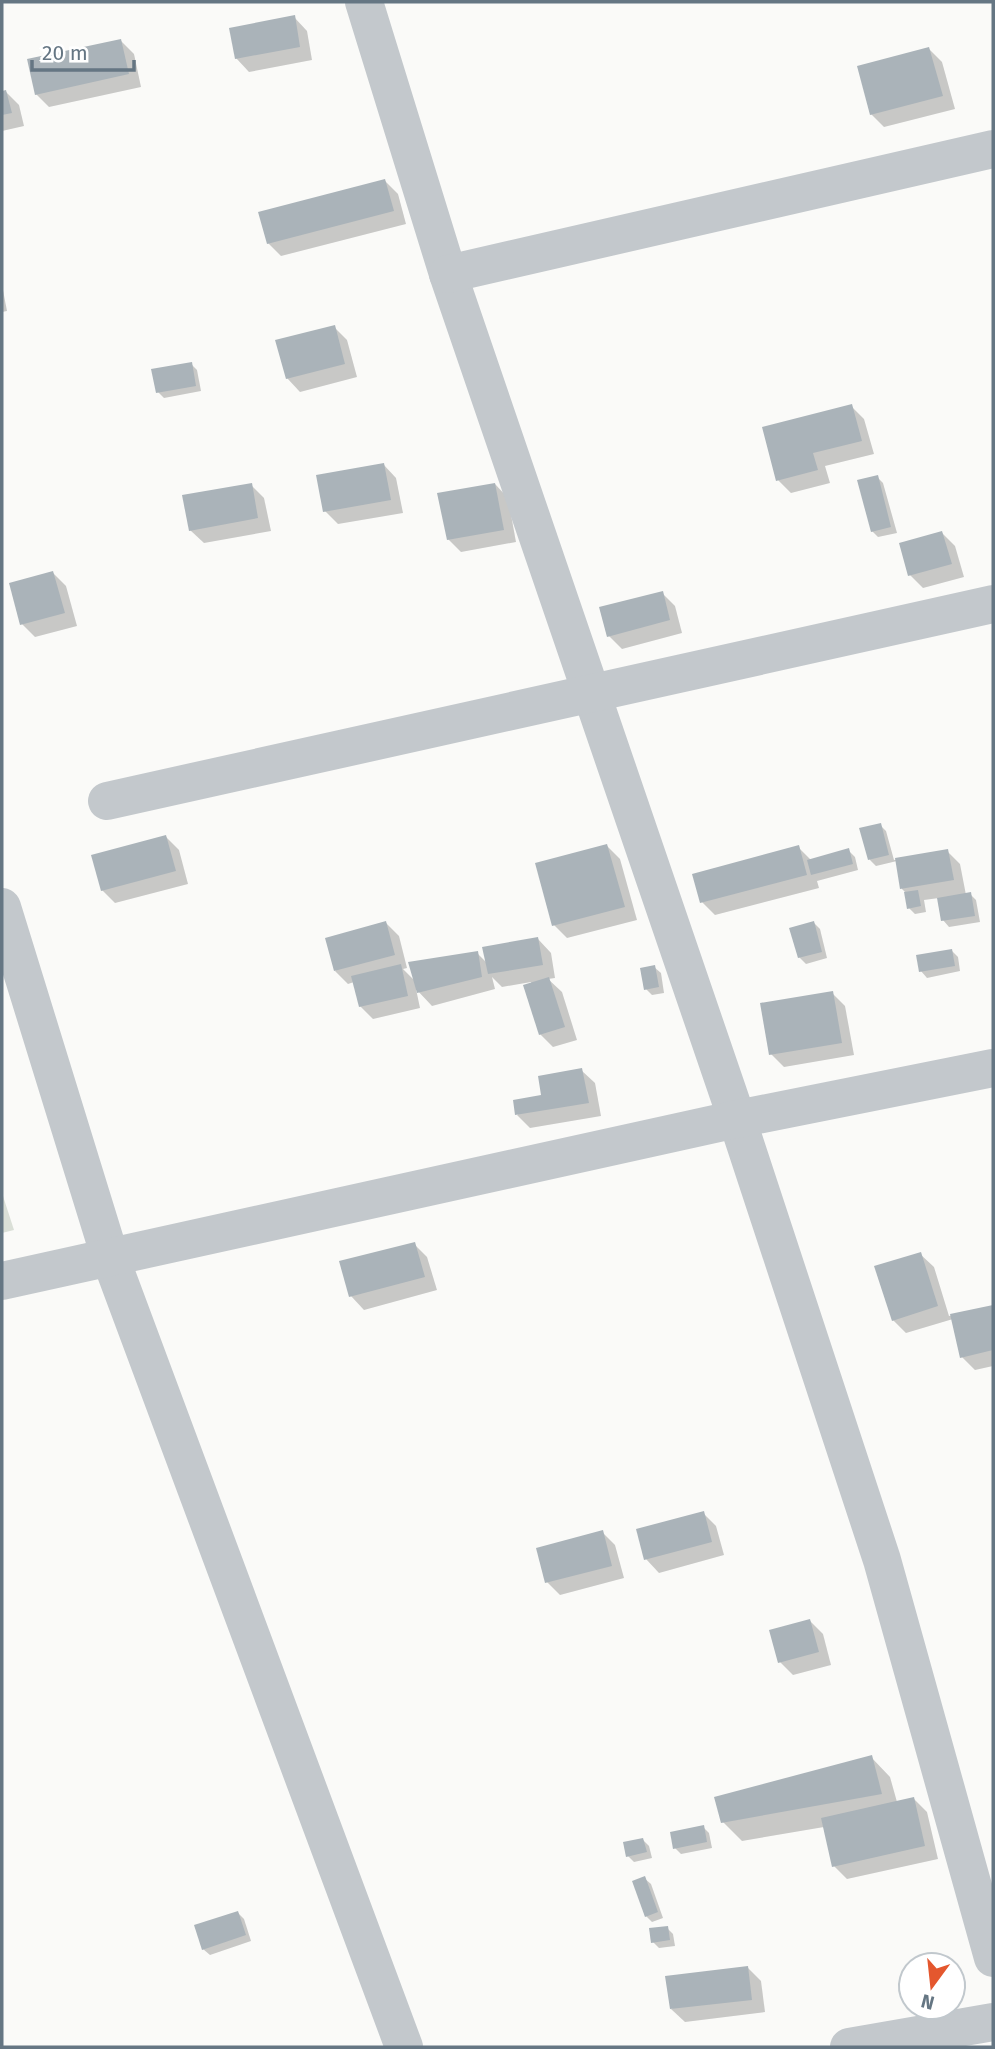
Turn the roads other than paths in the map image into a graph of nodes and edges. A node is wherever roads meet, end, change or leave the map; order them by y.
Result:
1 (365, 2) edge
2 (993, 149) edge
3 (448, 274) junction
4 (993, 604) edge
5 (591, 693) junction
6 (107, 801) dead end
7 (2, 907) edge
8 (993, 1068) edge
9 (737, 1119) junction
10 (110, 1257) junction
11 (2, 1281) edge
12 (993, 1958) edge
13 (993, 2022) edge
14 (404, 2047) edge
15 (849, 2047) edge

1 - 3 street
2 - 3 street
3 - 5 street
4 - 5 street
5 - 6 street
5 - 9 street
7 - 10 street
8 - 9 street
9 - 10 street
9 - 12 street
10 - 11 street
10 - 14 street
13 - 15 street

